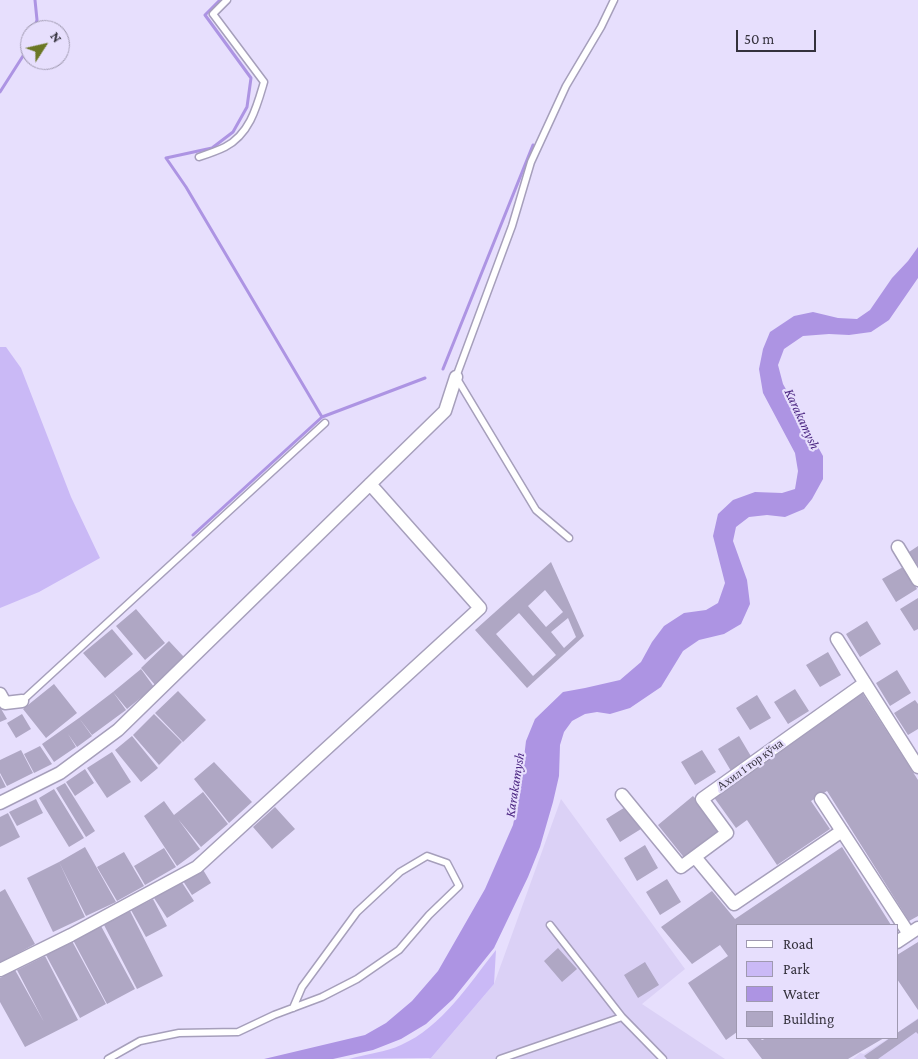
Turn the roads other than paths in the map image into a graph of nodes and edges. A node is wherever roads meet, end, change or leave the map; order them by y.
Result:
1 (227, 0) edge
2 (614, 0) edge
3 (200, 157) dead end
4 (456, 377) junction
5 (325, 423) dead end
6 (370, 484) junction
7 (569, 538) dead end
8 (898, 547) dead end
9 (918, 580) edge
10 (837, 639) dead end
11 (865, 683) junction
12 (0, 694) edge
13 (22, 701) joint
14 (918, 767) edge
15 (622, 795) dead end
16 (821, 799) dead end
17 (0, 803) edge
18 (842, 831) junction
19 (695, 856) junction
20 (550, 925) dead end
21 (913, 931) edge
22 (898, 941) edge
23 (0, 970) edge
24 (293, 1008) junction
25 (622, 1017) junction
26 (108, 1059) edge
27 (500, 1059) edge
28 (662, 1059) edge

1 - 3 lane
2 - 4 lane
4 - 6 street
4 - 7 lane
5 - 13 lane
6 - 17 street
6 - 23 street
8 - 9 street
10 - 11 street
11 - 14 street
11 - 19 street, Ахил 1 тор кўча
12 - 13 street
15 - 19 street, Ахил 1 тор кўча
16 - 18 street
18 - 19 street
18 - 21 street
20 - 25 lane
21 - 22 street
24 - 24 lane
24 - 26 lane
25 - 27 lane
25 - 28 lane

